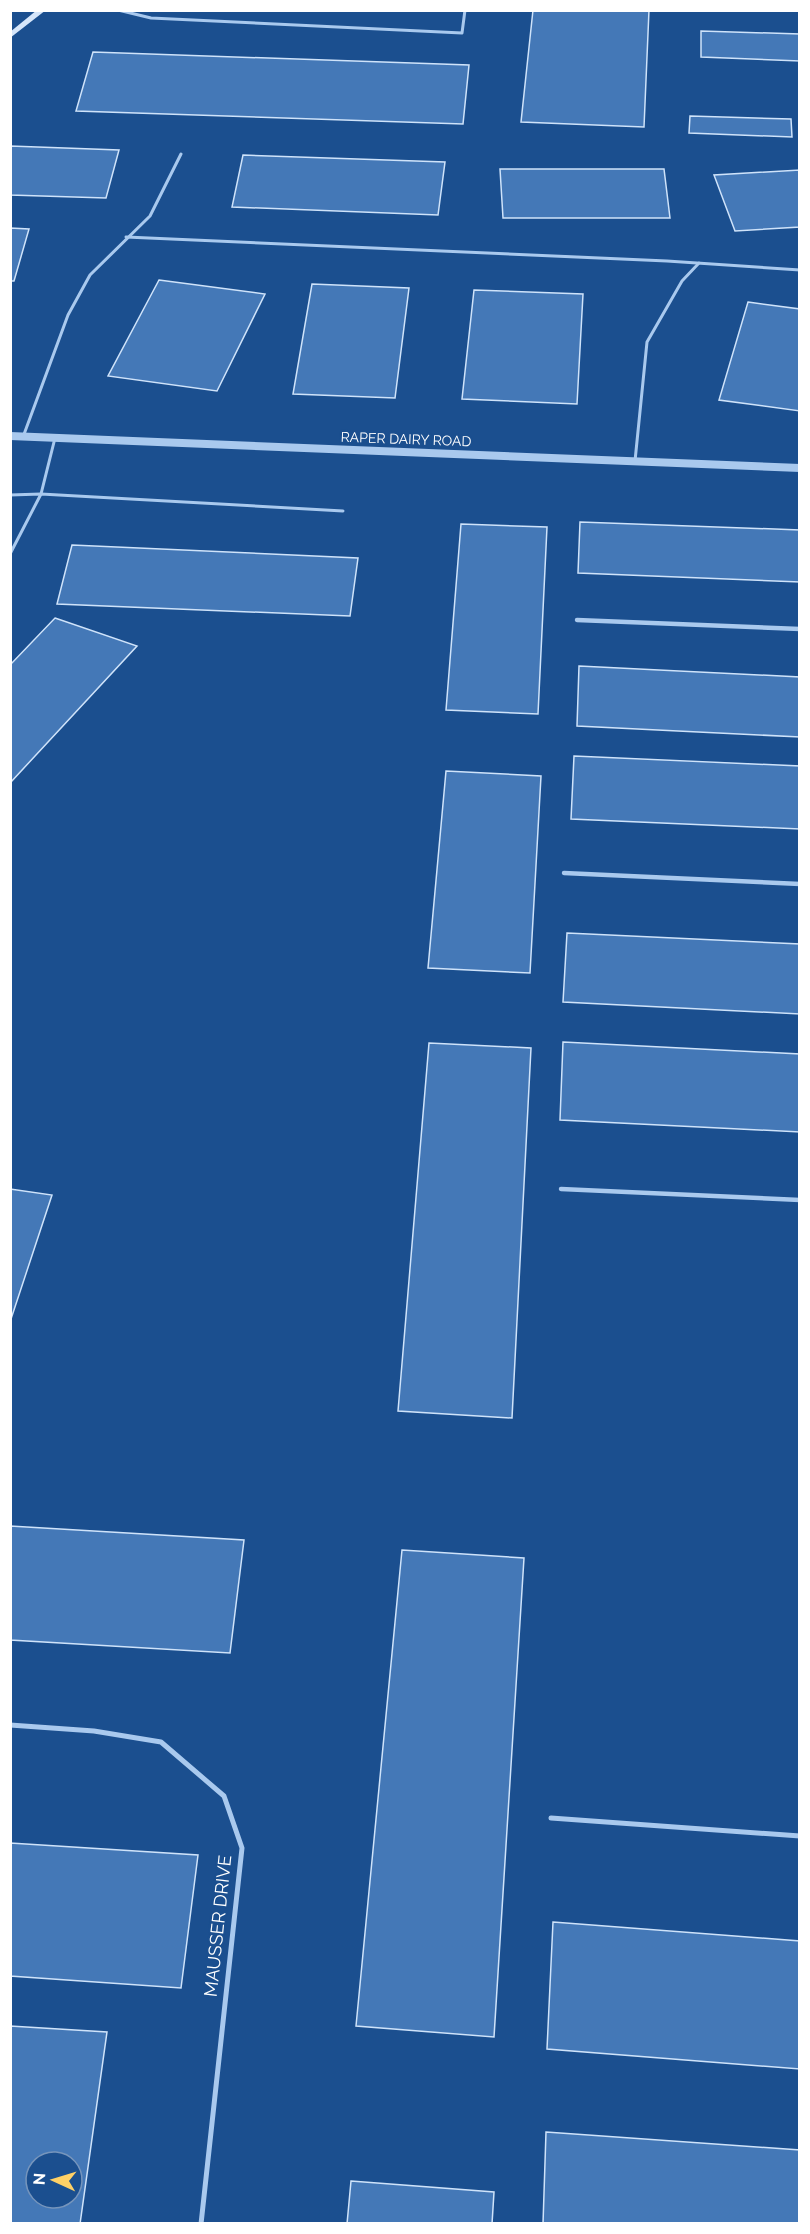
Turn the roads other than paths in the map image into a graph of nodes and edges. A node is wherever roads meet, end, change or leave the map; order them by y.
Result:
1 (42, 10) edge
2 (118, 10) edge
3 (465, 10) edge
4 (10, 36) edge
5 (181, 154) dead end
6 (126, 237) junction
7 (699, 263) junction
8 (800, 270) edge
9 (10, 436) edge
10 (23, 437) junction
11 (55, 438) junction
12 (634, 461) junction
13 (800, 468) edge
14 (40, 494) junction
15 (10, 495) edge
16 (343, 511) dead end
17 (10, 554) edge
18 (577, 620) dead end
19 (800, 629) edge
20 (564, 873) dead end
21 (800, 884) edge
22 (561, 1189) dead end
23 (800, 1200) edge
24 (10, 1725) edge
25 (551, 1818) dead end
26 (800, 1836) edge
27 (201, 2223) edge

1 - 4 main road
2 - 3 lane
5 - 6 lane
6 - 7 lane
6 - 10 lane
7 - 8 lane
7 - 12 lane
9 - 10 street, RAPER DAIRY ROAD
10 - 11 street, RAPER DAIRY ROAD
11 - 12 street, RAPER DAIRY ROAD
11 - 14 lane
12 - 13 street, RAPER DAIRY ROAD
14 - 15 lane
14 - 16 lane
14 - 17 lane
18 - 19 lane
20 - 21 lane
22 - 23 lane
24 - 27 lane, MAUSSER DRIVE
25 - 26 lane

